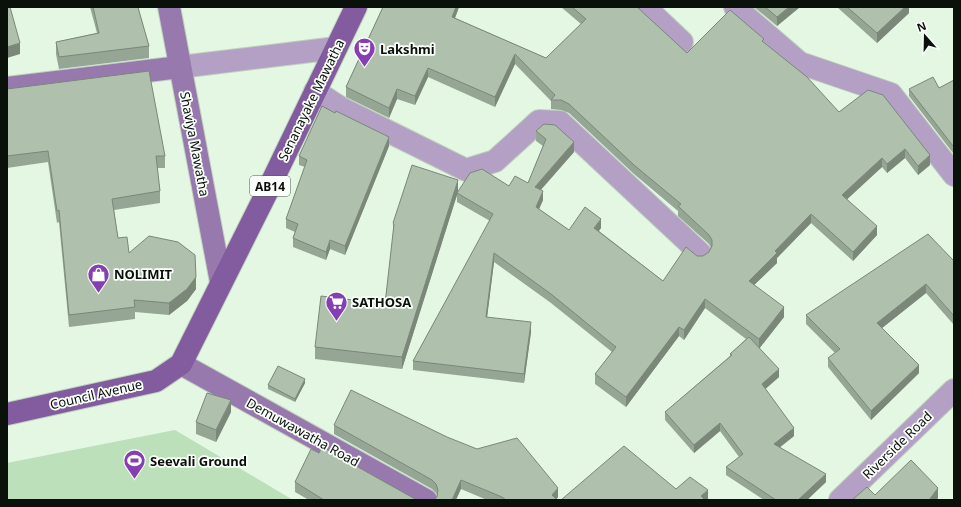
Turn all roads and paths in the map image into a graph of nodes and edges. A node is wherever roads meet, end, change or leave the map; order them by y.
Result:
1 (169, 7) edge
2 (356, 7) edge
3 (645, 7) edge
4 (735, 7) edge
5 (682, 42) dead end
6 (336, 48) junction
7 (180, 67) junction
8 (7, 88) edge
9 (315, 91) junction
10 (954, 175) edge
11 (700, 253) dead end
12 (221, 282) junction
13 (181, 364) junction
14 (954, 390) edge
15 (7, 414) edge
16 (426, 500) edge
17 (840, 500) edge

1 - 7 street, Shaviya Mawatha
2 - 6 main road, Senanayake Mawatha / AB14
3 - 5 street
4 - 10 street
6 - 7 street
6 - 9 main road, Senanayake Mawatha / AB14
7 - 8 street
7 - 12 street, Shaviya Mawatha
9 - 11 street
9 - 12 main road, Senanayake Mawatha / AB14
12 - 13 main road, Senanayake Mawatha / AB14
13 - 15 main road, Council Avenue / AB14
13 - 16 street, Demuwawatha Road
14 - 17 street, Riverside Road

